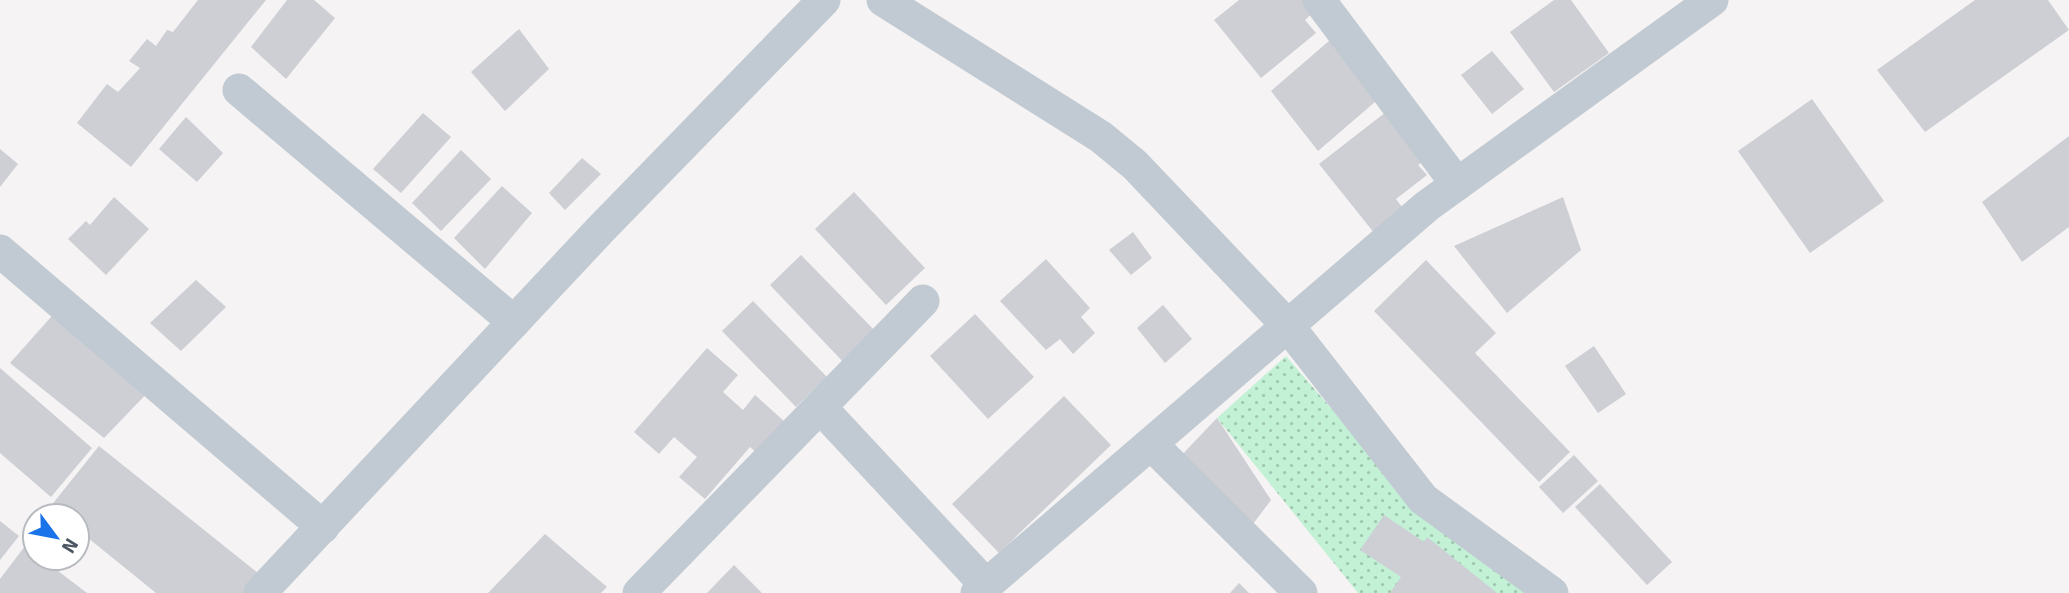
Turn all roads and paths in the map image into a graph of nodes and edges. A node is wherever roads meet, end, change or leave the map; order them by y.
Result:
1 (824, 0) edge
2 (883, 0) edge
3 (1319, 0) edge
4 (1712, 0) edge
5 (239, 90) dead end
6 (1457, 184) junction
7 (0, 251) edge
8 (923, 301) dead end
9 (514, 322) junction
10 (1288, 326) junction
11 (821, 408) junction
12 (1151, 444) junction
13 (323, 527) junction
14 (981, 588) edge
15 (260, 593) edge
16 (639, 593) edge
17 (1301, 593) edge
18 (1552, 593) edge

1 - 9 street
2 - 10 street
3 - 6 street
4 - 6 street
5 - 9 street
6 - 10 street
7 - 13 street
8 - 11 street
9 - 13 street
10 - 12 street
10 - 18 street
11 - 14 street
11 - 16 street
12 - 14 street
12 - 17 street
13 - 15 street

